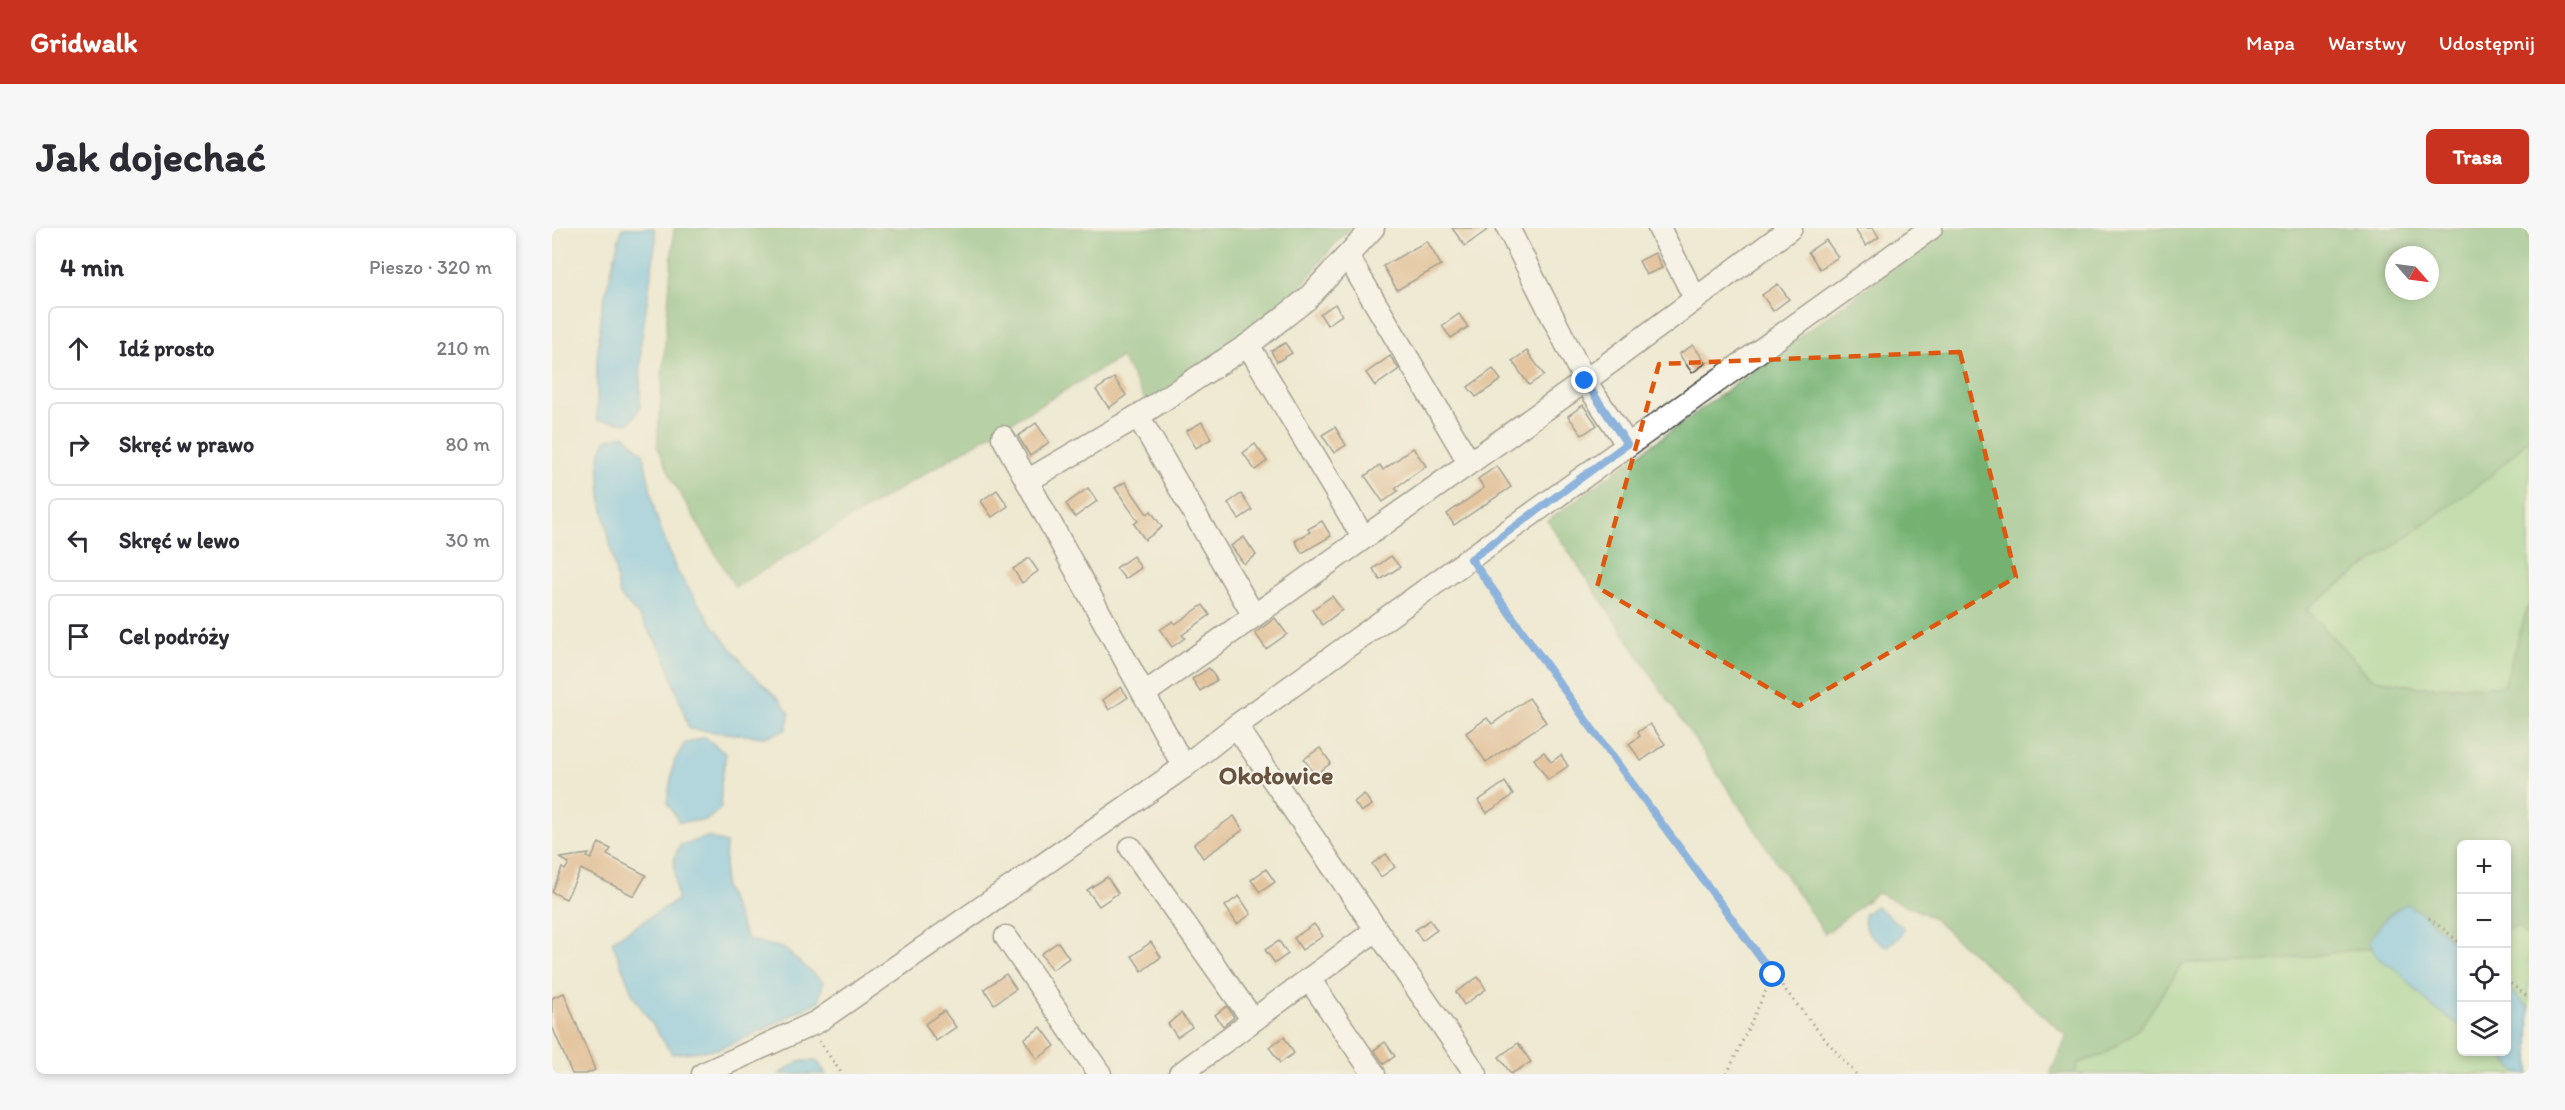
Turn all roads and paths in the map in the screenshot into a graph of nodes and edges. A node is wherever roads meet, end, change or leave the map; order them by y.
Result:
1 (1373, 228) edge
2 (1508, 228) edge
3 (1659, 228) edge
4 (1791, 228) edge
5 (1931, 228) edge
6 (1348, 257) junction
7 (1695, 298) junction
8 (1248, 345) junction
9 (1585, 381) junction
10 (1138, 417) junction
11 (1003, 437) dead end
12 (1627, 444) junction
13 (1469, 462) junction
14 (1027, 481) junction
15 (1363, 537) junction
16 (1471, 559) junction
17 (1254, 616) junction
18 (1144, 694) junction
19 (1236, 726) junction
20 (1184, 767) junction
21 (1131, 848) dead end
22 (2429, 918) dead end
23 (1376, 930) junction
24 (1006, 937) dead end
25 (2457, 940) edge
26 (1773, 975) junction
27 (1309, 979) junction
28 (2511, 984) edge
29 (2529, 998) edge
30 (1253, 1020) junction
31 (809, 1026) junction
32 (703, 1074) edge
33 (842, 1074) edge
34 (1100, 1074) edge
35 (1180, 1074) edge
36 (1374, 1074) edge
37 (1476, 1074) edge
38 (1726, 1074) edge
39 (1856, 1074) edge

1 - 6 street
2 - 9 street
3 - 7 street
4 - 7 street
5 - 12 street
6 - 8 street
6 - 13 street
7 - 9 street
8 - 10 street
8 - 15 street
9 - 12 street
9 - 13 street
10 - 14 street
10 - 17 street
11 - 14 street
12 - 16 street
13 - 15 street
14 - 18 street
15 - 17 street
16 - 19 street
16 - 26 path
17 - 18 street
18 - 20 street
19 - 20 street
19 - 23 street
20 - 31 street
21 - 30 street
22 - 25 path
23 - 27 street
23 - 37 street
24 - 34 street
26 - 38 path
26 - 39 path
27 - 30 street
27 - 36 street
28 - 29 path
30 - 35 street
31 - 32 street
31 - 33 path

